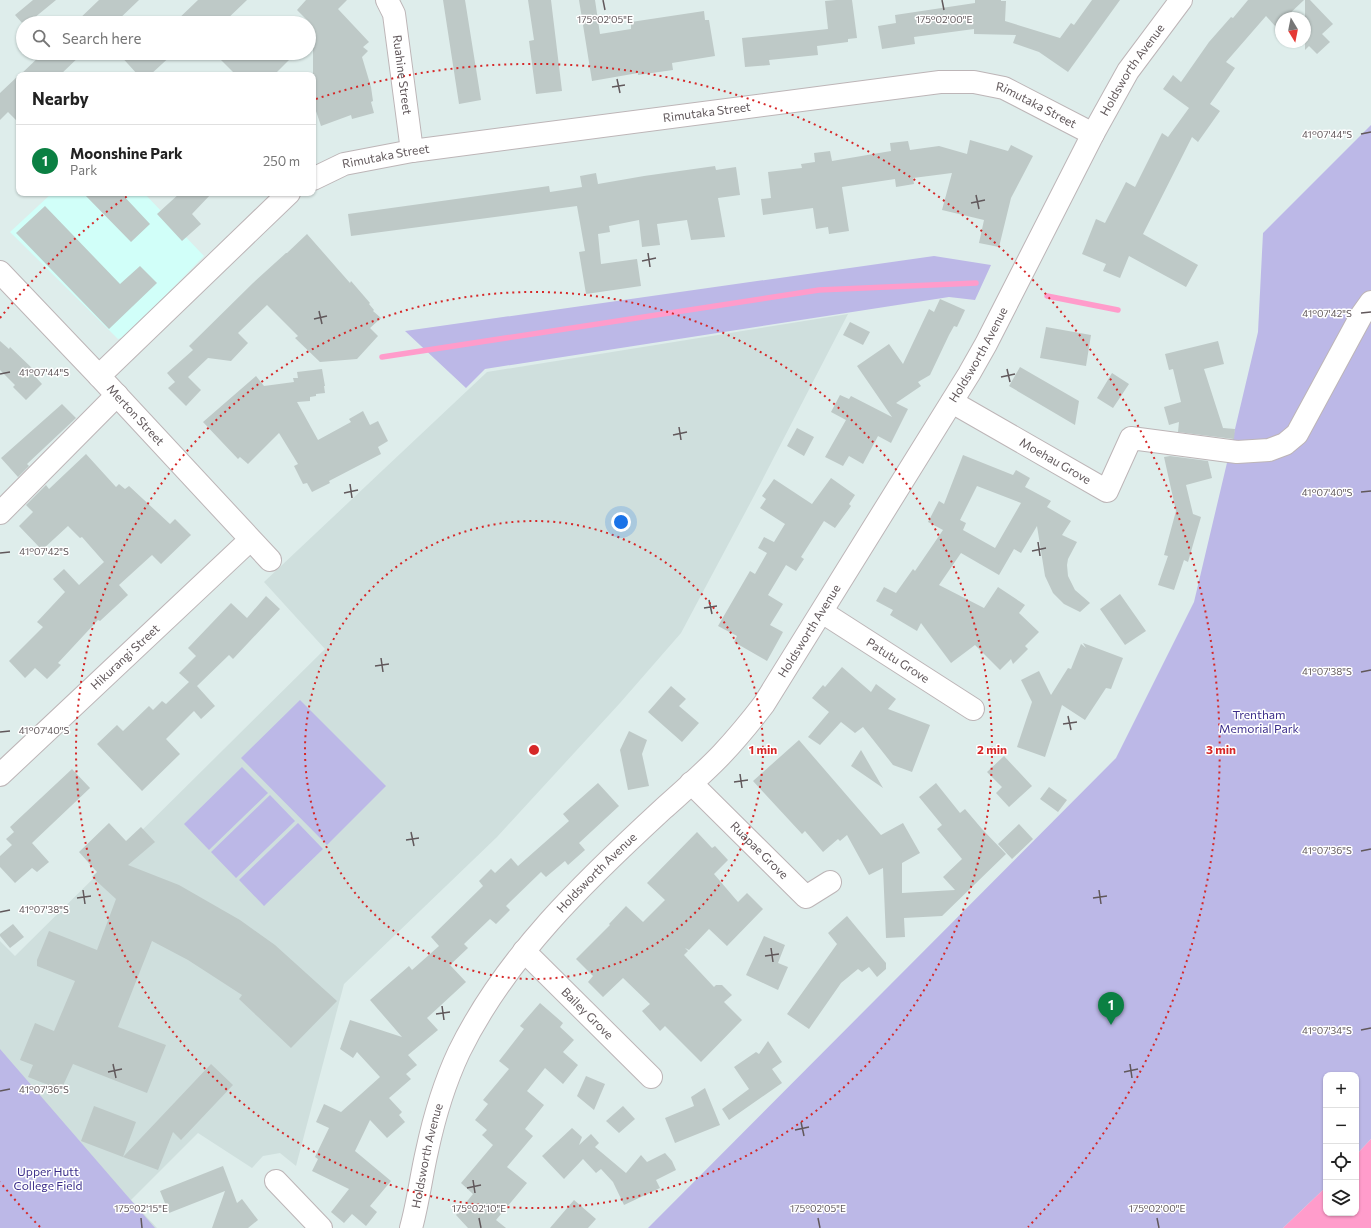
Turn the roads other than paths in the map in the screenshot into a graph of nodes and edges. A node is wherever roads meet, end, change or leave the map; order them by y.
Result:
1 (387, 0) edge
2 (1181, 0) edge
3 (1093, 134) junction
4 (412, 151) junction
5 (316, 178) edge
6 (285, 196) edge
7 (4, 284) edge
8 (1371, 302) edge
9 (99, 376) junction
10 (117, 395) junction
11 (952, 402) junction
12 (0, 513) edge
13 (250, 540) junction
14 (270, 560) dead end
15 (822, 612) junction
16 (973, 709) dead end
17 (0, 775) edge
18 (691, 784) junction
19 (830, 882) dead end
20 (524, 951) junction
21 (651, 1077) dead end
22 (276, 1181) dead end
23 (321, 1228) edge
24 (411, 1228) edge

1 - 4 street, Ruahine Street
2 - 3 street, Holdsworth Avenue
3 - 4 street, Rimutaka Street
3 - 11 street, Holdsworth Avenue
4 - 5 street, Rimutaka Street
6 - 9 street
7 - 9 street, Merton Street
8 - 11 street, Moehau Grove
9 - 10 street, Merton Street
10 - 12 street
10 - 13 street, Merton Street
11 - 15 street, Holdsworth Avenue
13 - 14 street, Merton Street
13 - 17 street, Hikurangi Street
15 - 16 street, Patutu Grove
15 - 18 street, Holdsworth Avenue
18 - 19 street, Ruapae Grove
18 - 20 street, Holdsworth Avenue
20 - 21 street, Bailey Grove
20 - 24 street, Holdsworth Avenue
22 - 23 street

